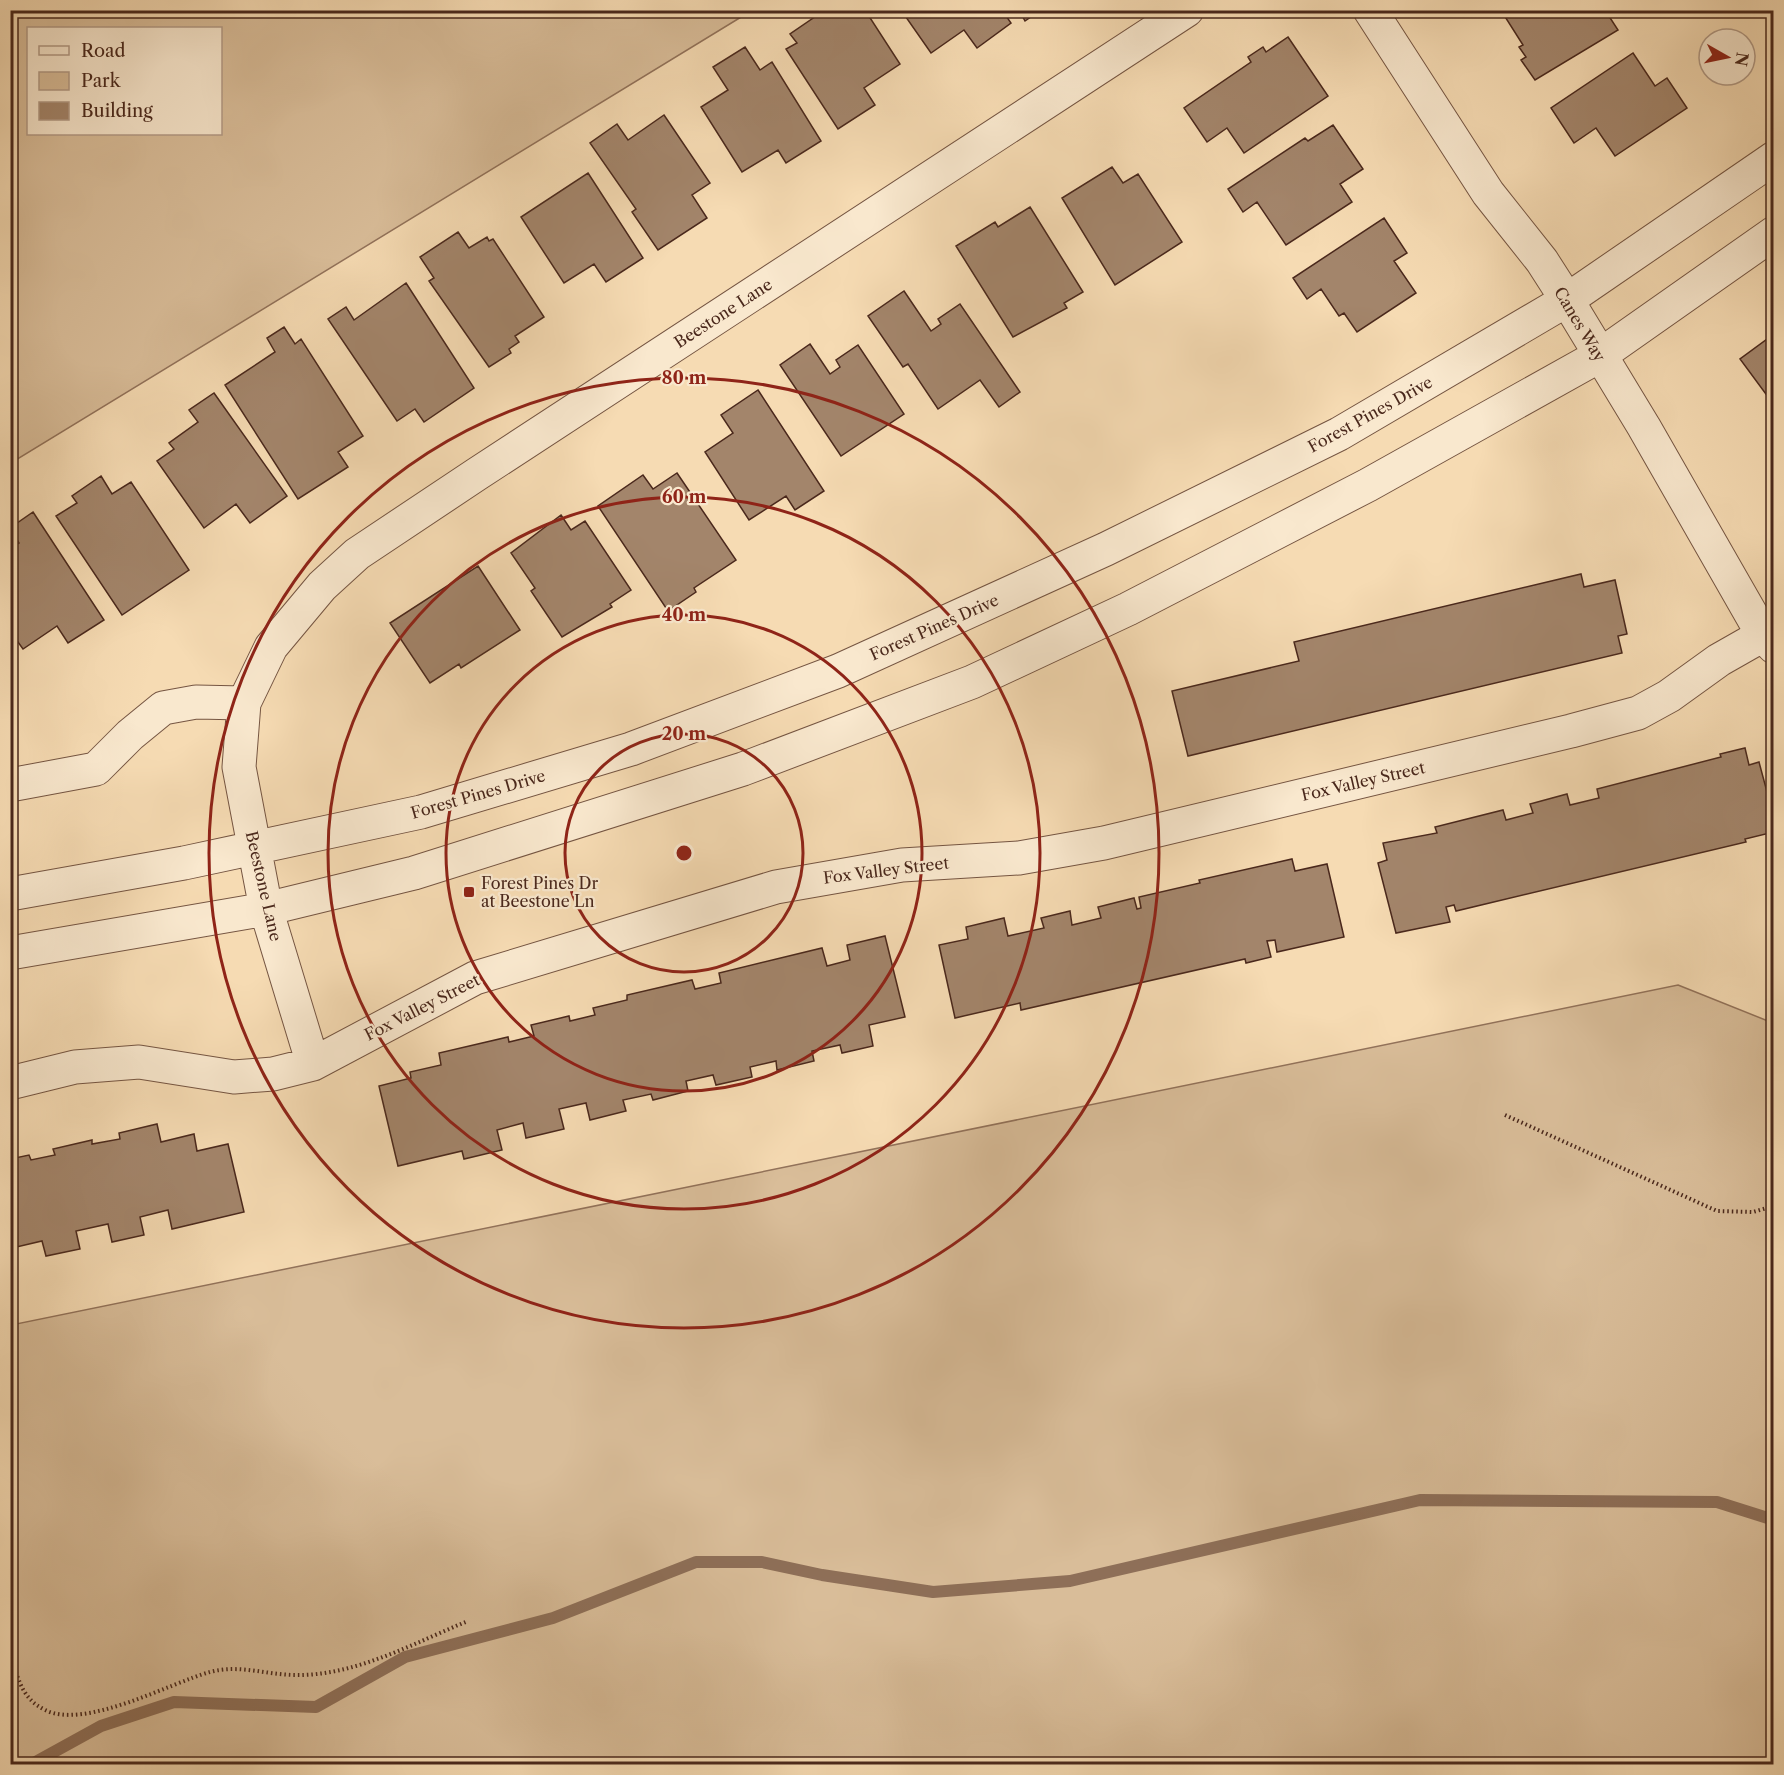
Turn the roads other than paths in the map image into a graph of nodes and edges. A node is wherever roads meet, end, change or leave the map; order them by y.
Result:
1 (1187, 10) edge
2 (1370, 10) edge
3 (1773, 158) edge
4 (1773, 233) edge
5 (1567, 300) junction
6 (1599, 356) junction
7 (1768, 641) edge
8 (244, 703) junction
9 (10, 784) edge
10 (253, 848) junction
11 (10, 894) edge
12 (266, 909) junction
13 (10, 953) edge
14 (313, 1064) junction
15 (10, 1083) edge

1 - 8 street, Beestone Lane
2 - 5 street, Canes Way
3 - 5 street, Forest Pines Drive
4 - 6 street
5 - 6 street, Canes Way
5 - 10 street, Forest Pines Drive
6 - 7 street, Canes Way
6 - 12 street
7 - 14 street, Fox Valley Street
8 - 9 street
8 - 10 street, Beestone Lane
10 - 11 street, Forest Pines Drive
10 - 12 street, Beestone Lane
12 - 13 street
12 - 14 street, Beestone Lane
14 - 15 street, Fox Valley Street

